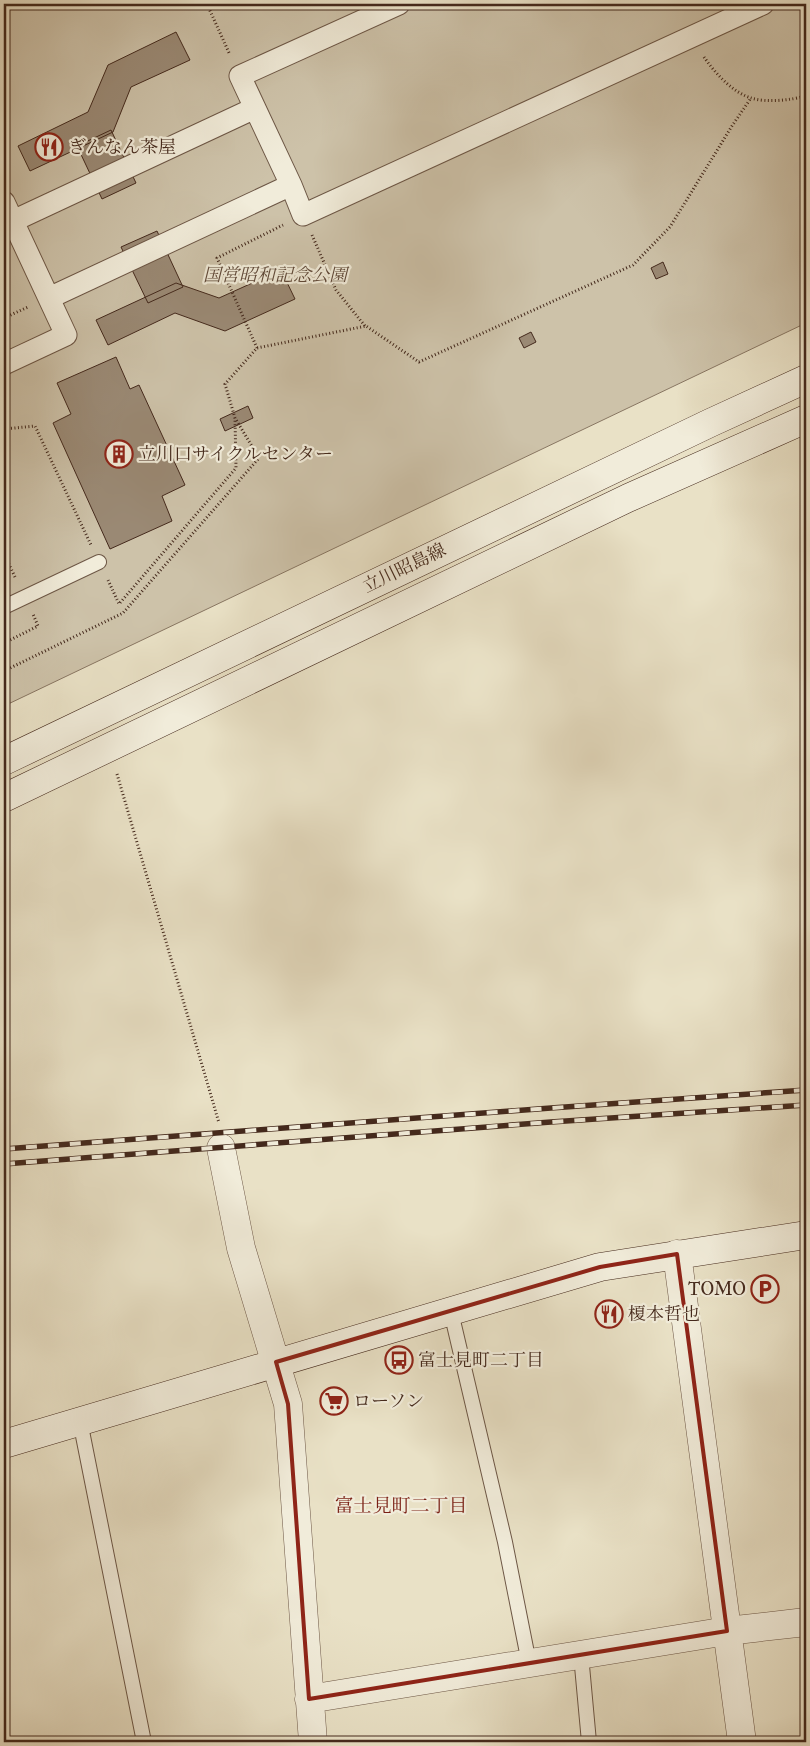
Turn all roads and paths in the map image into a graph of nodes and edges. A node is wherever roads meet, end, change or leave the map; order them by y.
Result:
1 (206, 4) edge
2 (399, 4) edge
3 (763, 4) edge
4 (692, 37) junction
5 (240, 76) junction
6 (806, 96) edge
7 (751, 98) junction
8 (255, 108) junction
9 (291, 185) junction
10 (4, 202) edge
11 (303, 216) junction
12 (13, 222) junction
13 (49, 298) junction
14 (366, 326) junction
15 (257, 348) junction
16 (4, 364) edge
17 (806, 379) edge
18 (235, 418) junction
19 (806, 419) edge
20 (4, 428) edge
21 (99, 562) junction
22 (119, 604) junction
23 (4, 606) edge
24 (123, 613) junction
25 (4, 671) edge
26 (109, 746) junction
27 (4, 761) edge
28 (4, 798) edge
29 (221, 1148) joint
30 (806, 1235) edge
31 (677, 1254) junction
32 (451, 1312) junction
33 (276, 1362) junction
34 (80, 1421) junction
35 (4, 1444) edge
36 (806, 1622) edge
37 (727, 1631) junction
38 (581, 1655) junction
39 (529, 1663) junction
40 (309, 1699) junction
41 (144, 1742) edge
42 (313, 1742) edge
43 (589, 1742) edge
44 (742, 1742) edge

1 - 5 path
2 - 5 street
3 - 4 street
4 - 7 path
4 - 11 street
5 - 8 street
6 - 7 path
7 - 14 path
8 - 9 street
8 - 12 street
9 - 11 street
9 - 13 street
10 - 12 street
11 - 14 path
11 - 15 path
12 - 13 street
13 - 16 street
14 - 15 path
15 - 18 path
17 - 27 main road, 立川昭島線
18 - 22 path
18 - 24 path
19 - 26 main road, 立川昭島線
20 - 21 path
21 - 22 path
21 - 23 lane
22 - 24 path
24 - 25 path
26 - 28 main road, 立川昭島線
26 - 29 path
29 - 33 main road
30 - 31 main road
31 - 32 main road
31 - 37 main road
32 - 33 main road
32 - 39 lane
33 - 34 main road
33 - 40 main road
34 - 35 main road
34 - 41 lane
36 - 37 main road
37 - 38 main road
37 - 44 main road
38 - 39 main road
38 - 43 lane
39 - 40 main road
40 - 42 main road

